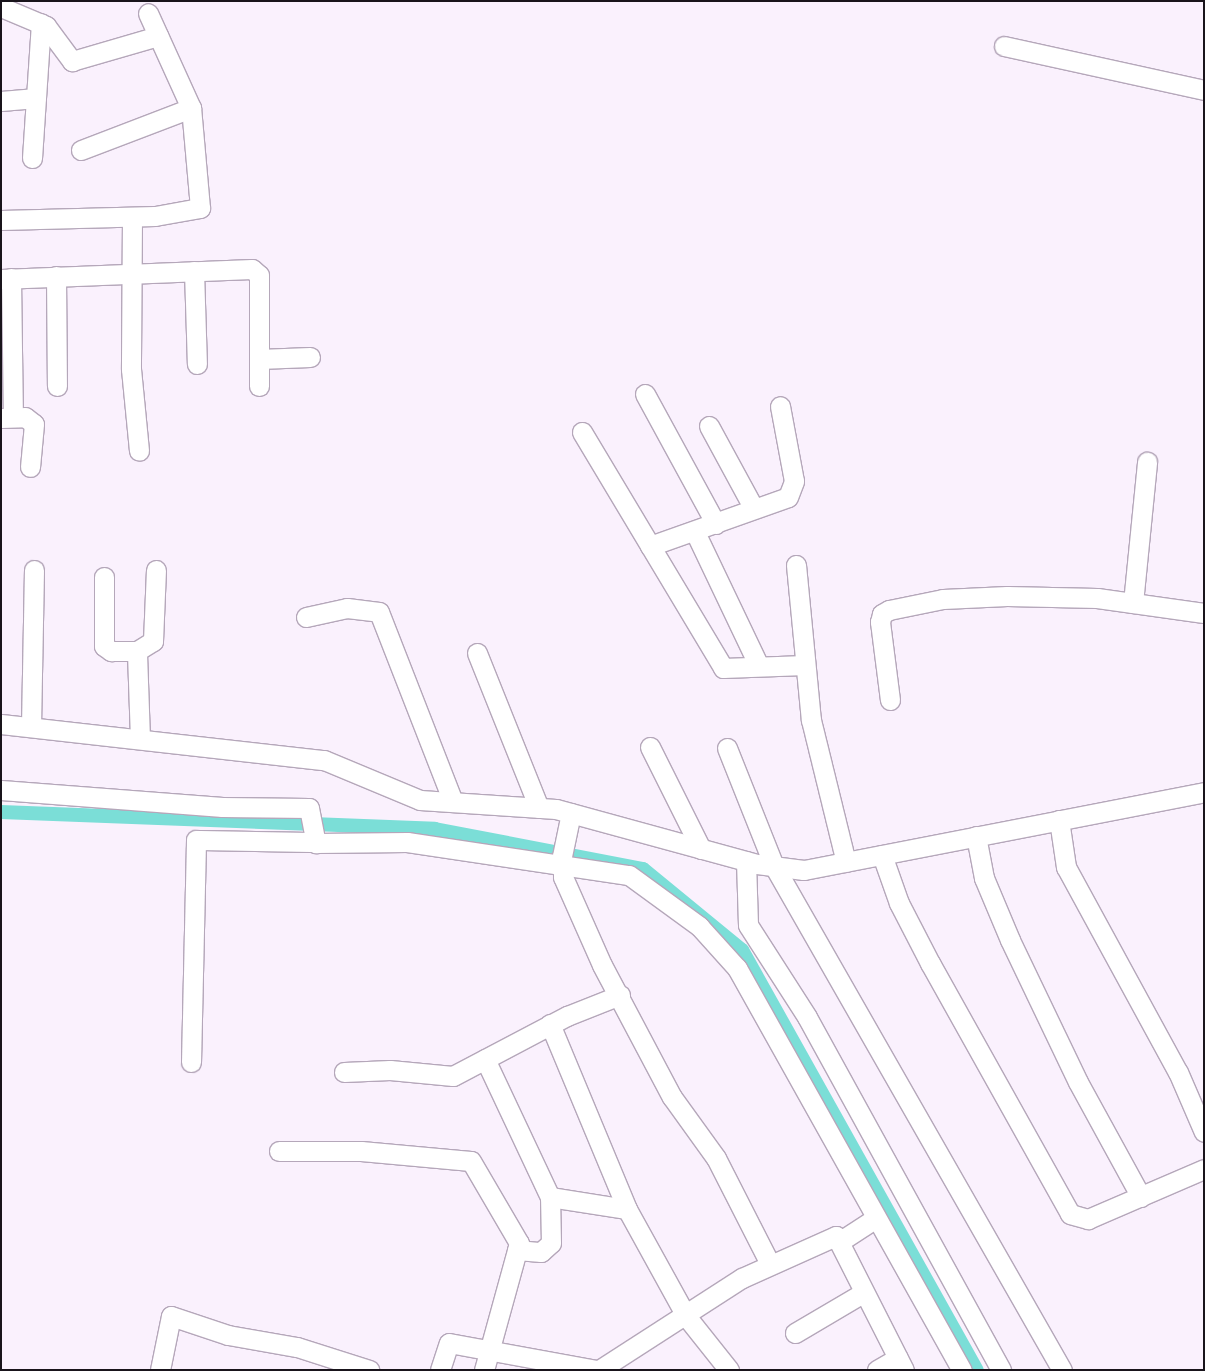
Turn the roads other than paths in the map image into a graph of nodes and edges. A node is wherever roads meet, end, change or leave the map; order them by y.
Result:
1 (1, 7) edge
2 (148, 13) dead end
3 (41, 23) junction
4 (158, 36) junction
5 (1004, 46) dead end
6 (1204, 90) edge
7 (36, 98) junction
8 (1, 101) edge
9 (191, 108) junction
10 (81, 150) dead end
11 (32, 158) dead end
12 (132, 217) junction
13 (1, 220) edge
14 (194, 271) junction
15 (134, 272) junction
16 (56, 276) junction
17 (6, 278) edge
18 (310, 357) dead end
19 (259, 359) junction
20 (197, 364) dead end
21 (57, 386) dead end
22 (259, 386) dead end
23 (645, 394) dead end
24 (780, 406) dead end
25 (7, 417) edge
26 (709, 426) dead end
27 (582, 432) dead end
28 (139, 451) dead end
29 (1147, 462) dead end
30 (30, 467) dead end
31 (753, 506) junction
32 (716, 524) junction
33 (695, 532) junction
34 (650, 546) junction
35 (796, 565) dead end
36 (34, 570) dead end
37 (156, 570) dead end
38 (104, 577) dead end
39 (1134, 603) junction
40 (1204, 612) edge
41 (306, 617) dead end
42 (137, 651) junction
43 (477, 653) dead end
44 (805, 665) junction
45 (759, 666) junction
46 (890, 700) dead end
47 (1, 724) edge
48 (31, 726) junction
49 (140, 740) junction
50 (650, 747) dead end
51 (727, 748) dead end
52 (1, 790) edge
53 (1204, 792) edge
54 (453, 802) junction
55 (539, 808) junction
56 (572, 813) junction
57 (1059, 820) junction
58 (313, 830) junction
59 (976, 836) junction
60 (701, 849) junction
61 (562, 855) junction
62 (882, 855) junction
63 (746, 861) junction
64 (846, 862) junction
65 (774, 866) junction
66 (620, 995) junction
67 (550, 1024) junction
68 (486, 1058) junction
69 (191, 1062) dead end
70 (344, 1072) dead end
71 (1204, 1132) edge
72 (279, 1150) dead end
73 (1204, 1169) edge
74 (550, 1197) junction
75 (1141, 1197) junction
76 (626, 1209) junction
77 (876, 1218) junction
78 (839, 1242) junction
79 (517, 1250) junction
80 (770, 1264) junction
81 (863, 1293) junction
82 (686, 1316) junction
83 (795, 1333) dead end
84 (490, 1352) junction
85 (901, 1364) edge
86 (160, 1370) edge
87 (369, 1370) edge
88 (440, 1370) edge
89 (484, 1370) edge
90 (598, 1370) edge
91 (729, 1370) edge
92 (877, 1370) edge
93 (962, 1370) edge
94 (1001, 1370) edge
95 (1062, 1370) edge

1 - 3 street
2 - 4 street
3 - 4 street
3 - 7 street
4 - 9 street
5 - 6 street
7 - 8 street
7 - 11 street
9 - 10 street
9 - 12 street
12 - 13 street
12 - 15 street
14 - 15 street
14 - 19 street
14 - 20 street
15 - 16 street
15 - 28 street
16 - 17 street
16 - 21 street
17 - 25 street
18 - 19 street
19 - 22 street
23 - 32 street
24 - 31 street
25 - 30 street
26 - 31 street
27 - 34 street
29 - 39 street
31 - 32 street
32 - 33 street
33 - 34 street
33 - 45 street
34 - 45 street
35 - 44 street
36 - 48 street
37 - 42 street
38 - 42 street
39 - 40 street
39 - 46 street
41 - 54 street
42 - 49 street
43 - 55 street
44 - 45 street
44 - 64 street
47 - 48 street
48 - 49 street
49 - 54 street
50 - 60 street
51 - 65 street
52 - 58 street
53 - 57 street
54 - 55 street
55 - 56 street
56 - 60 street
56 - 61 street
57 - 59 street
57 - 71 street
58 - 61 street
58 - 69 street
59 - 62 street
59 - 75 street
60 - 63 street
61 - 66 street
61 - 77 street
62 - 64 street
62 - 75 street
63 - 65 street
63 - 94 street
64 - 65 street
65 - 95 street
66 - 67 street
66 - 80 street
67 - 68 street
67 - 76 street
68 - 70 street
68 - 74 street
72 - 79 street
73 - 75 street
74 - 76 street
74 - 79 street
76 - 82 street
77 - 78 street
77 - 93 street
78 - 80 street
78 - 81 street
79 - 84 street
80 - 82 street
81 - 83 street
81 - 85 street
82 - 90 street
82 - 91 street
84 - 88 street
84 - 89 street
84 - 90 street
85 - 92 street
86 - 87 street

